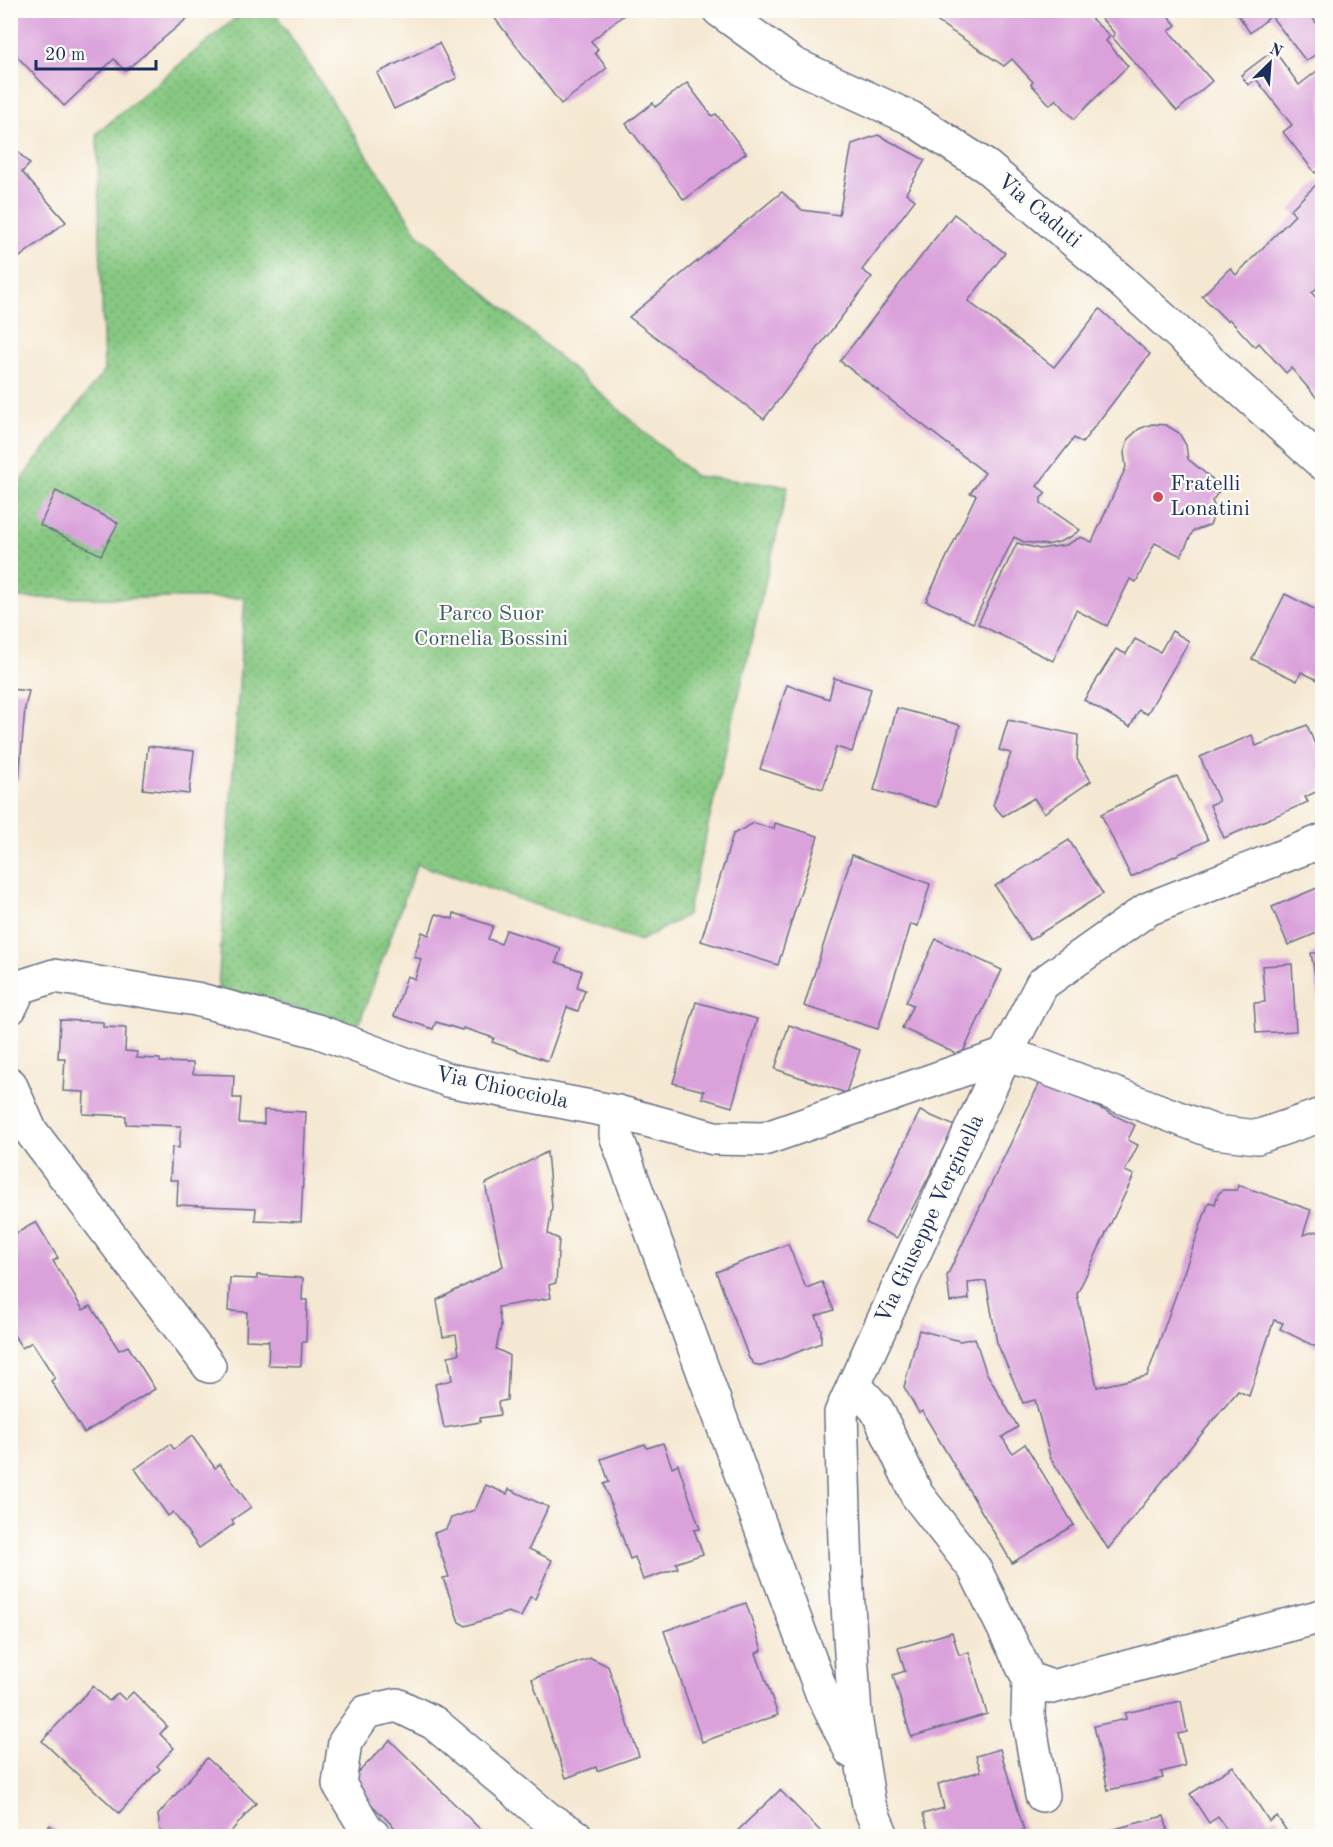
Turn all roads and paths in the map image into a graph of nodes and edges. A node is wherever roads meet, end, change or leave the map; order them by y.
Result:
1 (719, 10) edge
2 (1323, 462) edge
3 (1323, 841) edge
4 (10, 1008) edge
5 (1005, 1055) junction
6 (10, 1084) edge
7 (617, 1112) junction
8 (1323, 1115) edge
9 (209, 1366) dead end
10 (854, 1385) junction
11 (1323, 1616) edge
12 (1029, 1679) junction
13 (864, 1776) junction
14 (1041, 1795) dead end
15 (374, 1836) edge
16 (576, 1836) edge
17 (882, 1836) edge

1 - 2 street, Via Caduti
3 - 5 street, Via Giuseppe Verginella
4 - 7 street, Via Chiocciola
5 - 7 street, Via Chiocciola
5 - 8 street
5 - 10 street, Via Giuseppe Verginella
6 - 9 street
7 - 13 street, Via Giuseppe Verginella
10 - 12 street
10 - 13 street, Via Giuseppe Verginella
11 - 12 street
12 - 14 street
13 - 17 street, Via Giuseppe Verginella
15 - 16 street

